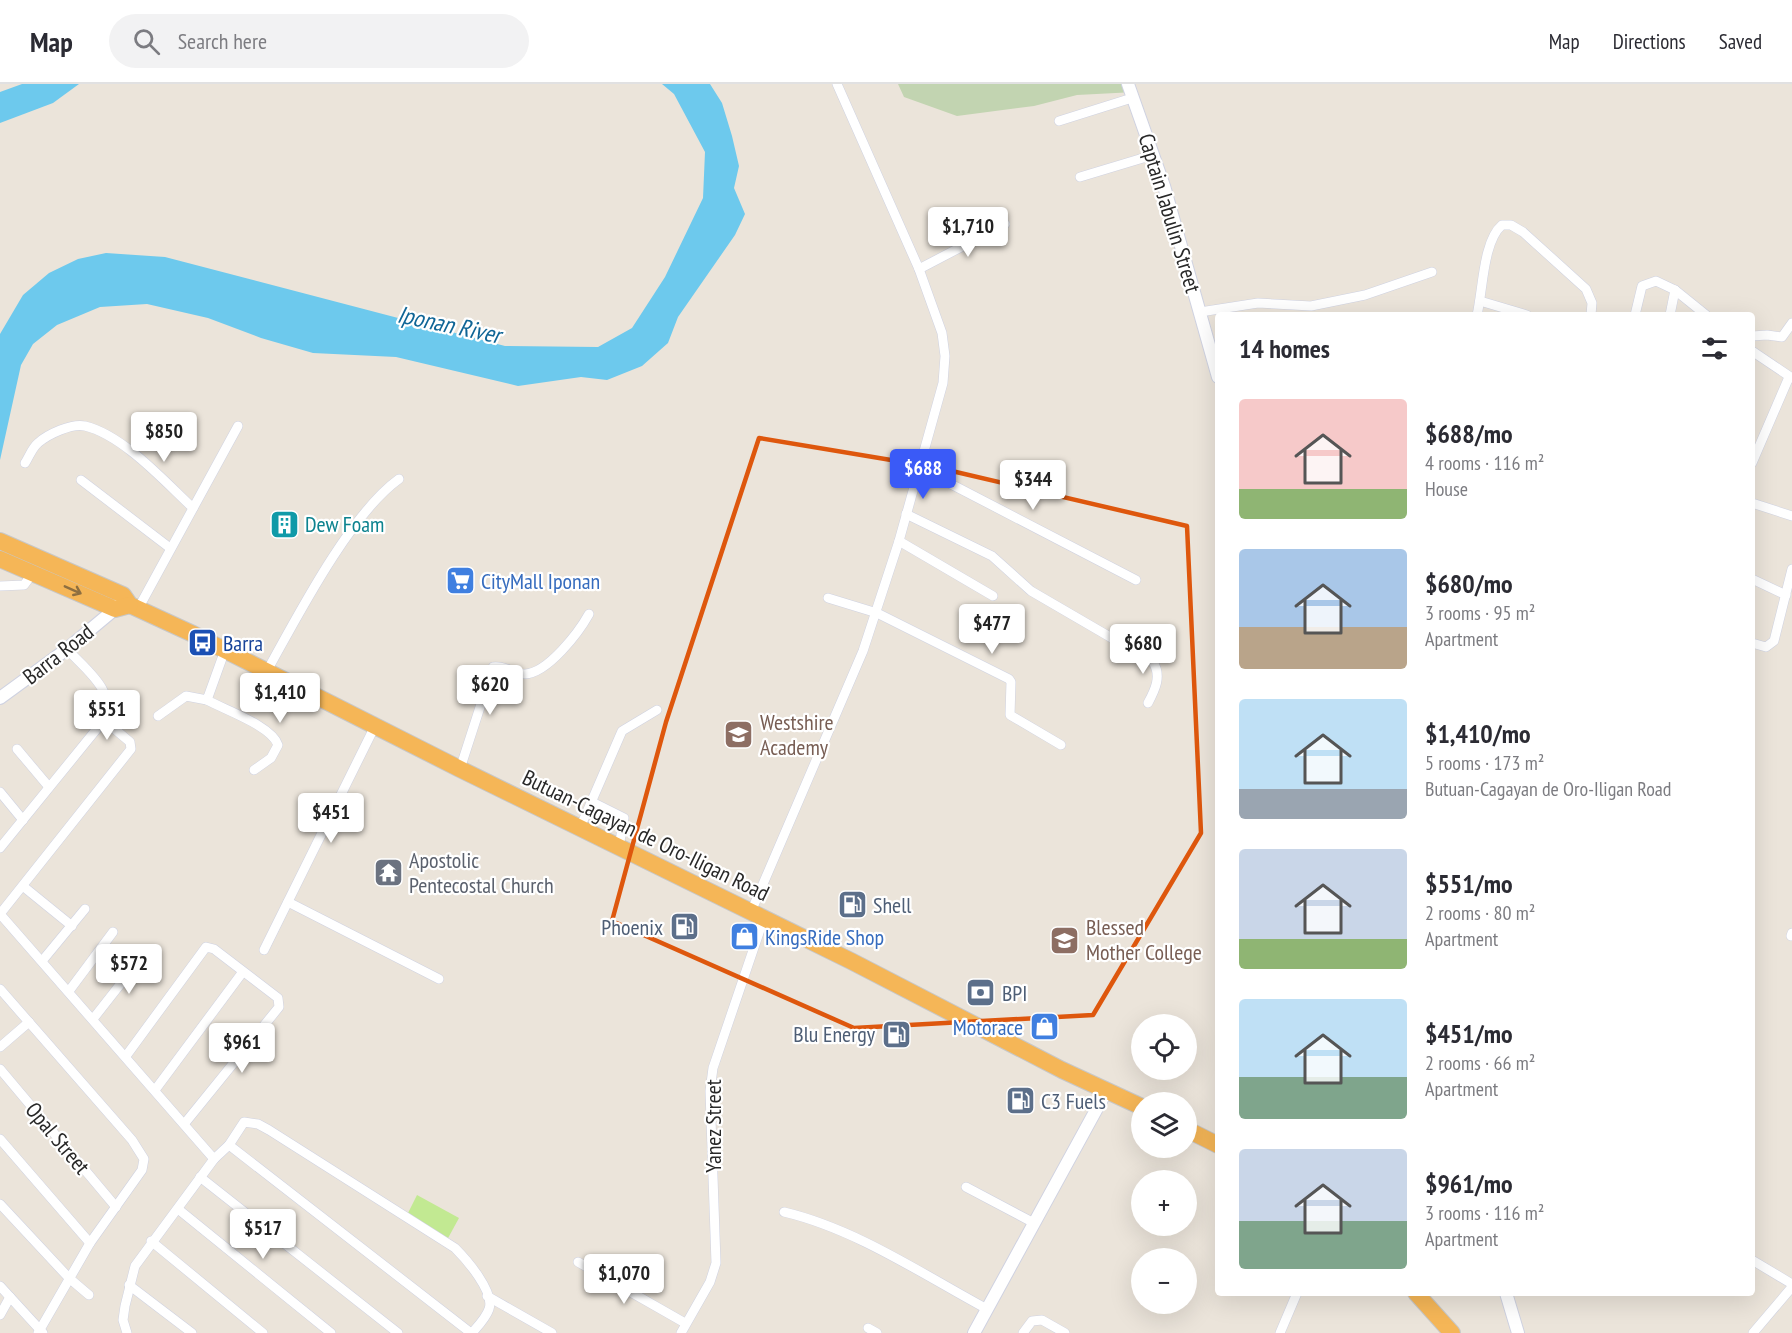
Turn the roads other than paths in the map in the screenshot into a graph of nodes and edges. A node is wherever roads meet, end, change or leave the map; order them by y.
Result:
1 (837, 84) edge
2 (1128, 84) edge
3 (1132, 98) junction
4 (1059, 121) dead end
5 (1153, 155) junction
6 (1080, 177) dead end
7 (1005, 224) dead end
8 (919, 269) junction
9 (1432, 272) dead end
10 (1675, 290) junction
11 (1480, 301) junction
12 (1268, 304) junction
13 (1200, 312) junction
14 (1268, 312) edge
15 (1478, 312) edge
16 (1517, 312) edge
17 (1591, 312) edge
18 (1636, 312) edge
19 (1671, 312) edge
20 (1702, 312) edge
21 (1792, 323) edge
22 (1755, 336) edge
23 (1755, 353) edge
24 (1215, 366) edge
25 (1790, 377) edge
26 (238, 426) dead end
27 (1755, 456) edge
28 (25, 463) dead end
29 (918, 467) junction
30 (399, 479) dead end
31 (81, 480) dead end
32 (1755, 504) edge
33 (193, 508) junction
34 (906, 514) junction
35 (1792, 516) edge
36 (0, 541) edge
37 (899, 541) junction
38 (170, 548) junction
39 (0, 559) edge
40 (1792, 569) edge
41 (33, 573) junction
42 (1136, 580) dead end
43 (1755, 580) edge
44 (0, 586) edge
45 (1786, 595) junction
46 (993, 596) dead end
47 (828, 598) dead end
48 (127, 604) junction
49 (877, 613) junction
50 (589, 614) dead end
51 (1755, 644) edge
52 (67, 650) junction
53 (225, 650) junction
54 (267, 671) junction
55 (0, 698) edge
56 (207, 700) junction
57 (1148, 703) dead end
58 (657, 710) dead end
59 (158, 716) dead end
60 (104, 720) junction
61 (375, 726) junction
62 (1061, 745) dead end
63 (17, 748) dead end
64 (460, 769) junction
65 (254, 770) dead end
66 (49, 787) junction
67 (0, 792) edge
68 (592, 802) junction
69 (23, 820) junction
70 (580, 828) junction
71 (619, 847) junction
72 (0, 848) edge
73 (24, 887) junction
74 (288, 902) junction
75 (85, 909) dead end
76 (758, 915) junction
77 (72, 926) junction
78 (113, 932) dead end
79 (264, 950) dead end
80 (144, 954) dead end
81 (42, 961) junction
82 (242, 973) junction
83 (440, 980) dead end
84 (0, 989) edge
85 (69, 990) junction
86 (93, 1019) junction
87 (29, 1022) junction
88 (0, 1047) edge
89 (126, 1056) junction
90 (0, 1069) edge
91 (155, 1090) junction
92 (1107, 1090) junction
93 (1131, 1102) edge
94 (185, 1123) junction
95 (1197, 1134) edge
96 (0, 1139) edge
97 (1215, 1144) edge
98 (229, 1145) junction
99 (214, 1159) junction
100 (200, 1177) junction
101 (966, 1187) dead end
102 (0, 1204) edge
103 (116, 1207) junction
104 (178, 1209) junction
105 (784, 1212) dead end
106 (1034, 1223) junction
107 (151, 1241) junction
108 (90, 1243) junction
109 (578, 1262) dead end
110 (1755, 1262) edge
111 (69, 1278) junction
112 (129, 1285) junction
113 (0, 1286) edge
114 (1792, 1286) edge
115 (89, 1295) dead end
116 (487, 1296) junction
117 (1297, 1296) edge
118 (1419, 1296) edge
119 (1503, 1296) edge
120 (10, 1297) junction
121 (987, 1309) junction
122 (0, 1315) edge
123 (685, 1323) junction
124 (868, 1328) dead end
125 (41, 1332) edge
126 (127, 1333) edge
127 (192, 1333) edge
128 (263, 1333) edge
129 (331, 1333) edge
130 (398, 1333) edge
131 (472, 1333) edge
132 (552, 1333) edge
133 (681, 1333) edge
134 (877, 1333) edge
135 (974, 1333) edge
136 (1023, 1333) edge
137 (1065, 1333) edge
138 (1280, 1333) edge
139 (1452, 1333) edge
140 (1518, 1333) edge
141 (1754, 1333) edge

1 - 8 street, Yanez Street
2 - 3 street, Captain Jabulin Street
3 - 4 street
3 - 5 street, Captain Jabulin Street
5 - 6 street
5 - 13 street, Captain Jabulin Street
7 - 8 street
8 - 29 street, Yanez Street
9 - 12 street
10 - 18 street
10 - 19 street
10 - 20 street
11 - 15 street
11 - 16 street
11 - 17 street
12 - 13 street
12 - 14 street
13 - 24 street, Captain Jabulin Street
21 - 22 street
23 - 25 street
25 - 27 street
26 - 33 street
28 - 33 street
29 - 34 street, Yanez Street
29 - 42 street
30 - 54 street
31 - 38 street
32 - 35 street
33 - 38 street
34 - 37 street, Yanez Street
34 - 57 street
36 - 48 highway
37 - 46 street
37 - 49 street, Yanez Street
38 - 48 street
39 - 41 highway
40 - 45 street
41 - 44 street
41 -> 48 highway
43 - 45 street
45 - 51 street
47 - 49 street
48 - 52 street, Barra Road
48 - 53 highway, Butuan-Cagayan de Oro-Iligan Road
49 - 62 street
49 - 76 street, Yanez Street
50 - 64 street
52 - 55 street, Barra Road
52 - 60 street
53 - 54 highway, Butuan-Cagayan de Oro-Iligan Road
53 - 56 street
54 - 61 highway, Butuan-Cagayan de Oro-Iligan Road
56 - 59 street
56 - 65 street
58 - 68 street
60 - 66 street
60 - 73 street
61 - 64 highway, Butuan-Cagayan de Oro-Iligan Road
61 - 74 street
63 - 66 street
64 - 70 highway, Butuan-Cagayan de Oro-Iligan Road
66 - 69 street
67 - 69 street
68 - 70 street
68 - 71 street
69 - 72 street
70 - 71 highway, Butuan-Cagayan de Oro-Iligan Road
71 - 76 highway, Butuan-Cagayan de Oro-Iligan Road
73 - 77 street
73 - 81 street
74 - 79 street
74 - 83 street
75 - 77 street
76 - 92 highway, Butuan-Cagayan de Oro-Iligan Road
76 - 123 street, Yanez Street
77 - 81 street
78 - 85 street
80 - 86 street
81 - 85 street
82 - 89 street
82 - 91 street
82 - 94 street
84 - 87 street
85 - 86 street
86 - 89 street
87 - 88 street
87 - 103 street
89 - 91 street
90 - 103 street, Opal Street
91 - 94 street
92 - 93 highway, Butuan-Cagayan de Oro-Iligan Road
92 - 106 street
94 - 99 street
95 - 97 highway
96 - 108 street
98 - 99 street
98 - 116 street
98 - 131 street
99 - 100 street
100 - 104 street
100 - 130 street
101 - 106 street
102 - 111 street
103 - 108 street
104 - 107 street
104 - 129 street
105 - 121 street
106 - 121 street
107 - 112 street
107 - 128 street
108 - 111 street
109 - 123 street
110 - 114 street
111 - 115 street
111 - 125 street
112 - 126 street
112 - 127 street
113 - 120 street
114 - 141 street
116 - 131 street
116 - 132 street
117 - 138 street
118 - 139 highway
119 - 140 street
120 - 122 street
120 - 125 street
121 - 135 street
123 - 133 street, Yanez Street
124 - 134 street
136 - 137 street

